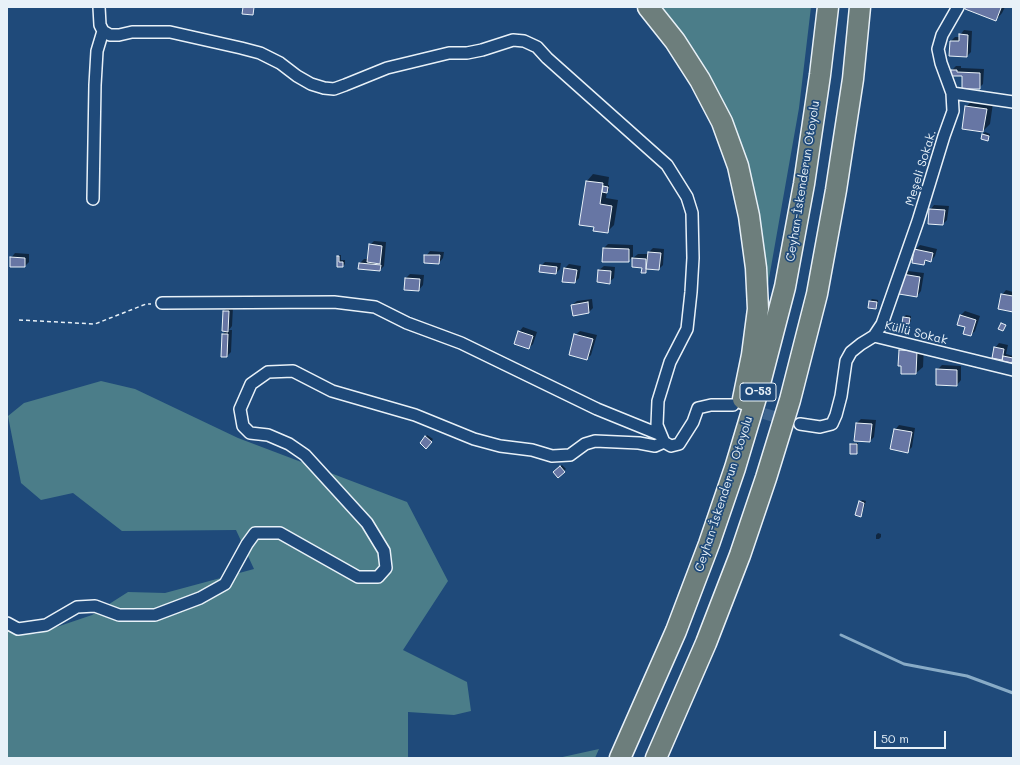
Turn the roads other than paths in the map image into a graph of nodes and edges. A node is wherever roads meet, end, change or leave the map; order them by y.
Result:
1 (99, 7) edge
2 (648, 7) edge
3 (828, 7) edge
4 (860, 7) edge
5 (958, 7) edge
6 (103, 31) junction
7 (952, 93) junction
8 (1013, 102) edge
9 (93, 199) dead end
10 (162, 303) road end
11 (874, 336) junction
12 (1013, 370) edge
13 (733, 405) dead end
14 (800, 424) tunnel mouth
15 (663, 438) junction
16 (7, 623) edge
17 (676, 631) junction
18 (620, 758) edge
19 (656, 758) edge

1 - 6 street
2 - 17 highway
3 - 17 highway, Ceyhan-İskenderun Otoyolu / O-53
4 - 19 highway, O-53
5 - 7 street, Meşeli Sokak.
6 - 9 street
6 - 15 street
7 - 8 street
7 - 11 street, Meşeli Sokak.
10 - 15 street
11 - 12 street, Küllü Sokak
11 - 14 street, Küllü Sokak
13 - 15 street
15 - 16 street
17 - 18 highway, Ceyhan-İskenderun Otoyolu / O-53

